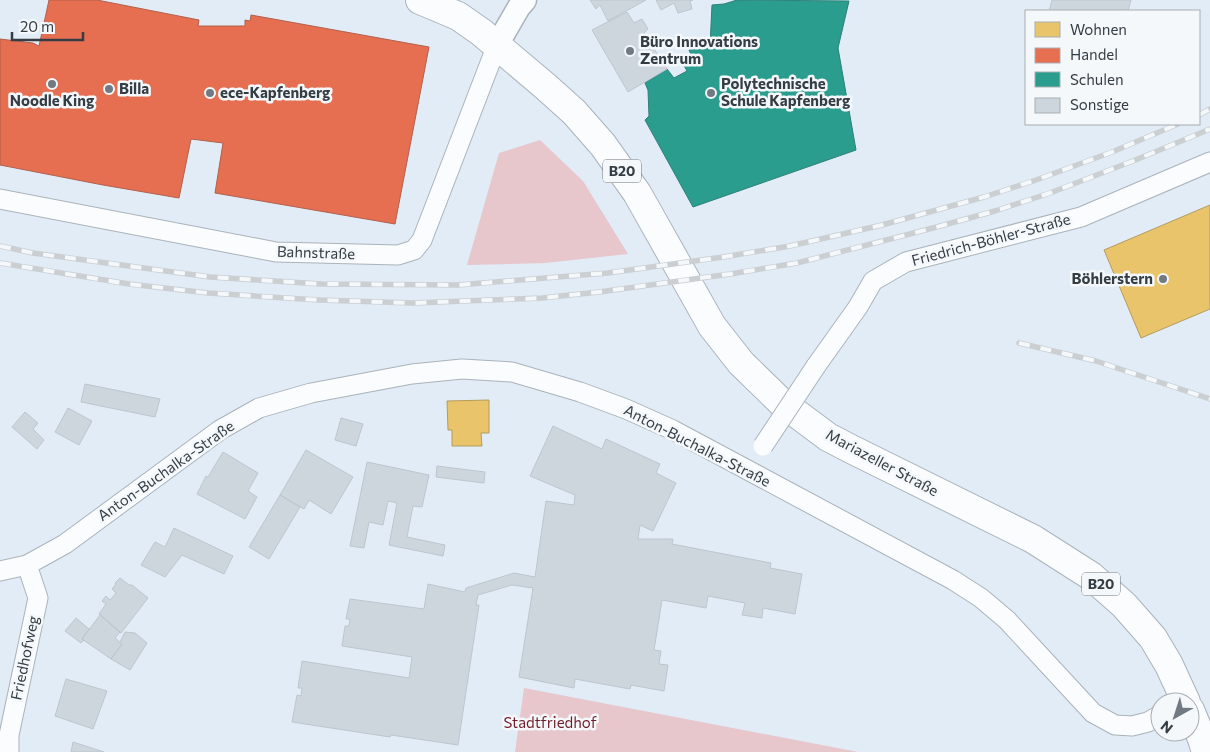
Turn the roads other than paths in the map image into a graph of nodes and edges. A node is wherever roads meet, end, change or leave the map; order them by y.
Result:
1 (420, 0) edge
2 (525, 0) edge
3 (497, 45) junction
4 (1210, 162) edge
5 (0, 199) edge
6 (747, 470) junction
7 (27, 565) junction
8 (0, 571) edge
9 (1181, 692) edge
10 (1150, 721) edge
11 (1200, 734) edge
12 (9, 752) edge
13 (1206, 752) edge

1 - 3 main road, B20
2 - 3 street
3 - 5 street, Bahnstraße
3 - 9 main road, Mariazeller Straße / B20
4 - 6 street, Friedrich-Böhler-Straße, bridge
6 - 7 street, Anton-Buchalka-Straße
6 - 10 street, Anton-Buchalka-Straße
7 - 8 street, Anton-Buchalka-Straße
7 - 12 street, Friedhofweg
11 - 13 main road, Mariazeller Straße / B20

